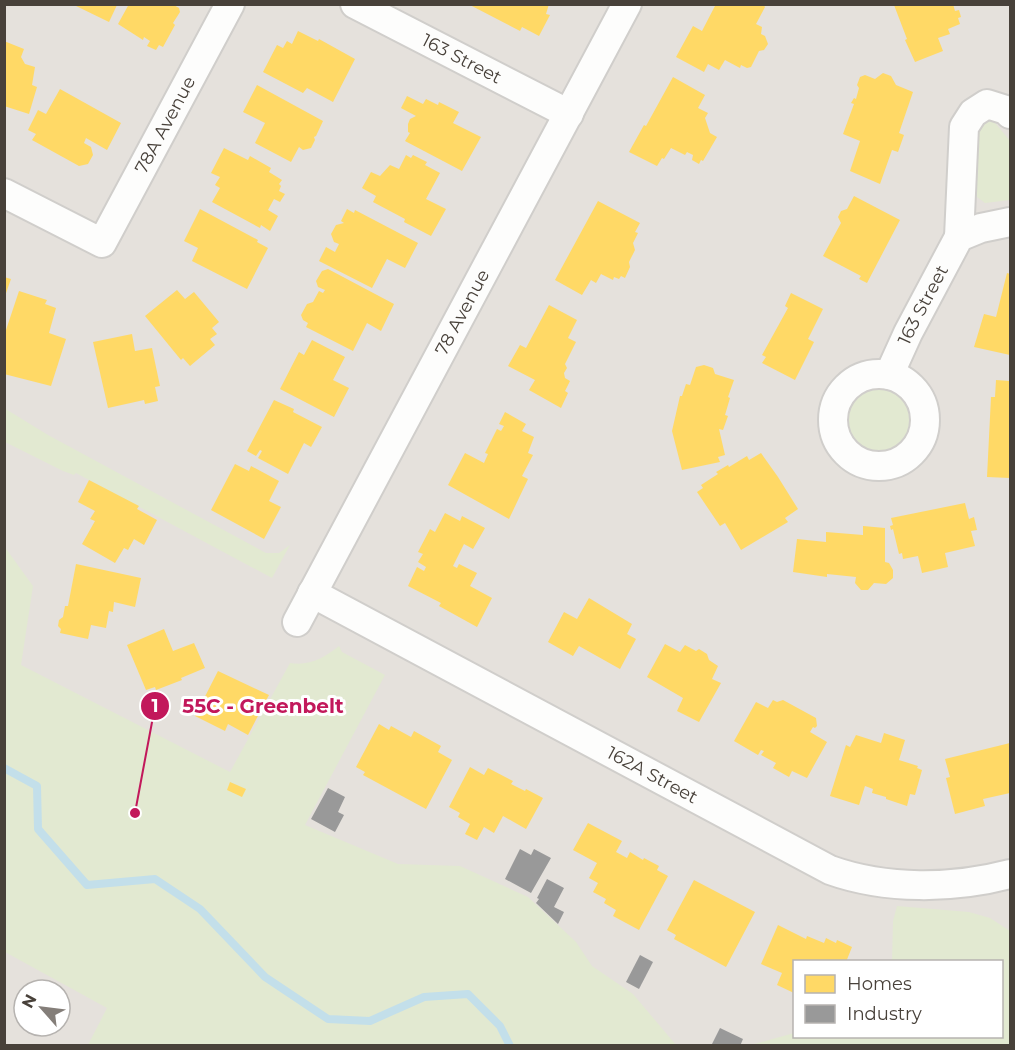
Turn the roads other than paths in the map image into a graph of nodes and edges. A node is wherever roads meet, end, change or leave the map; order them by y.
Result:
1 (230, 4) edge
2 (355, 4) edge
3 (627, 4) edge
4 (569, 114) junction
5 (1011, 114) edge
6 (4, 193) edge
7 (1011, 222) edge
8 (959, 237) junction
9 (889, 375) dead end
10 (312, 593) junction
11 (297, 622) dead end
12 (1011, 874) edge

1 - 6 street, 78A Avenue
2 - 4 street, 163 Street
3 - 4 street, 78 Avenue
4 - 10 street, 78 Avenue
5 - 8 street, 163 Street
7 - 8 street
8 - 9 street, 163 Street
10 - 11 street, 78 Avenue
10 - 12 street, 162A Street

